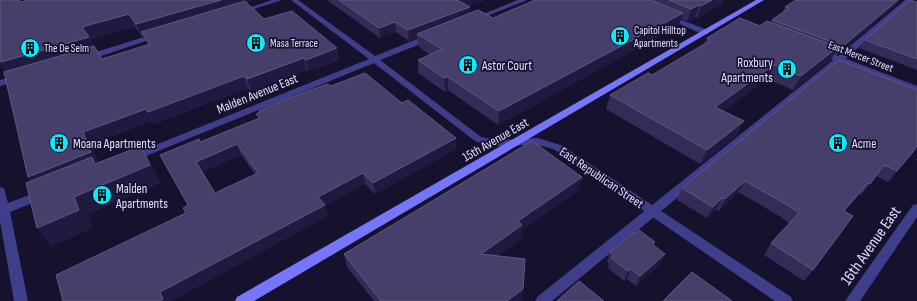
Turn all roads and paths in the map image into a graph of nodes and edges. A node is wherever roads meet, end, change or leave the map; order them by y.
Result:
1 (279, 0) edge
2 (294, 0) edge
3 (524, 0) edge
4 (761, 0) edge
5 (909, 0) edge
6 (659, 13) edge
7 (234, 14) edge
8 (730, 18) junction
9 (464, 23) edge
10 (744, 23) edge
11 (442, 32) edge
12 (705, 32) junction
13 (166, 34) edge
14 (810, 48) edge
15 (374, 59) junction
16 (840, 59) junction
17 (76, 61) edge
18 (24, 76) edge
19 (0, 83) edge
20 (917, 88) edge
21 (516, 142) junction
22 (123, 161) edge
23 (0, 191) edge
24 (50, 191) edge
25 (917, 208) edge
26 (2, 210) edge
27 (652, 211) junction
28 (21, 301) edge
29 (242, 301) edge
30 (542, 301) edge
31 (786, 301) edge
32 (852, 301) edge

1 - 7 street
2 - 15 street, East Republican Street
3 - 9 street
4 - 8 street, 15th Avenue East
5 - 16 street
6 - 12 street
8 - 10 street
8 - 12 street, 15th Avenue East
11 - 15 street, Malden Avenue East
12 - 21 street, 15th Avenue East
13 - 17 street
14 - 16 street, East Mercer Street
15 - 21 street, East Republican Street
15 - 22 street, Malden Avenue East
16 - 20 street, East Mercer Street
16 - 27 street
18 - 19 street
21 - 27 street, East Republican Street
21 - 29 street, 15th Avenue East
23 - 26 street
24 - 26 street
25 - 32 street, 16th Avenue East
26 - 28 street
27 - 30 street
27 - 31 street, East Republican Street

